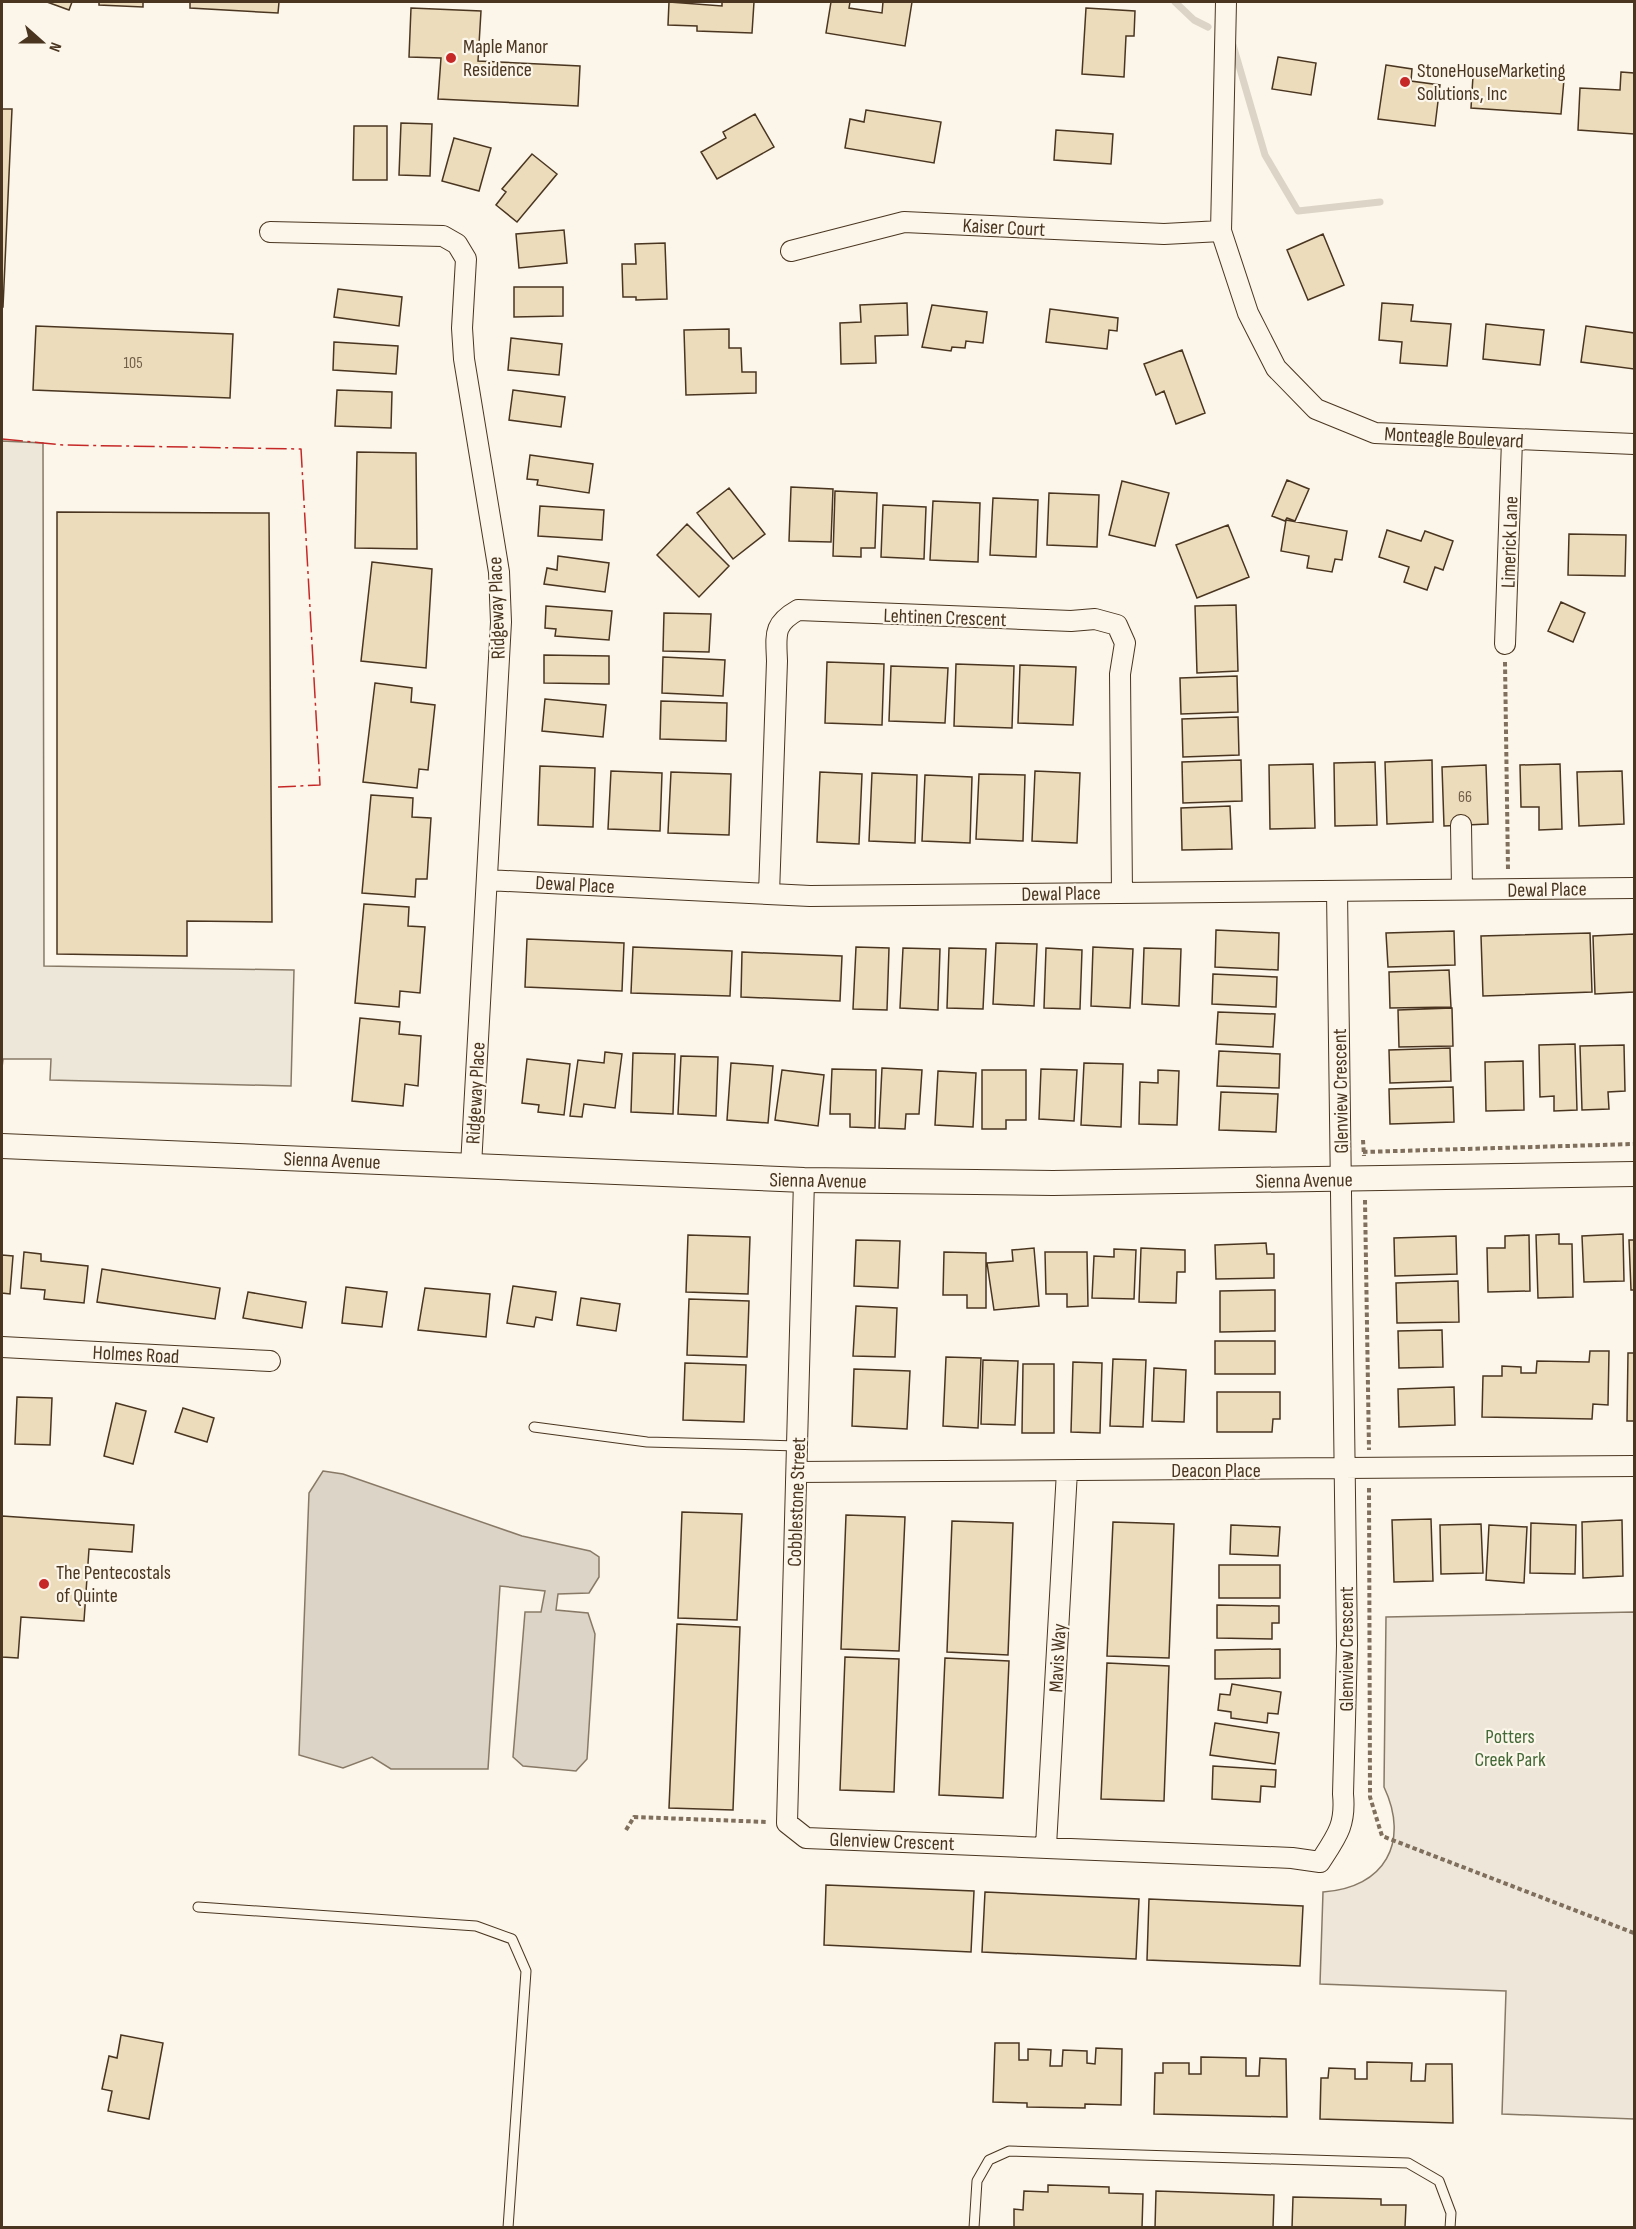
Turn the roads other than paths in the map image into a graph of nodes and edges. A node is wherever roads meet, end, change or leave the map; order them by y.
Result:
1 (1226, 2) edge
2 (1221, 231) junction
3 (270, 232) dead end
4 (791, 251) dead end
5 (1512, 440) junction
6 (1635, 444) edge
7 (1505, 644) road end
8 (1461, 825) dead end
9 (487, 880) junction
10 (1635, 888) edge
11 (1462, 889) junction
12 (1337, 891) junction
13 (1122, 892) junction
14 (769, 894) junction
15 (2, 1146) edge
16 (471, 1166) junction
17 (1635, 1174) edge
18 (804, 1180) junction
19 (1341, 1180) junction
20 (2, 1347) edge
21 (270, 1361) dead end
22 (534, 1427) dead end
23 (798, 1446) junction
24 (1635, 1466) edge
25 (1345, 1470) junction
26 (1067, 1471) junction
27 (797, 1472) junction
28 (787, 1823) joint
29 (1046, 1846) junction
30 (198, 1907) dead end
31 (508, 2228) edge
32 (974, 2228) edge
33 (1450, 2228) edge

1 - 2 street, Monteagle Boulevard
2 - 4 street, Kaiser Court
2 - 5 street, Monteagle Boulevard
3 - 9 street, Ridgeway Place
5 - 6 street, Monteagle Boulevard
5 - 7 street, Limerick Lane
8 - 11 street
9 - 14 street, Dewal Place
9 - 16 street, Ridgeway Place
10 - 11 street, Dewal Place
11 - 12 street, Dewal Place
12 - 13 street, Dewal Place
12 - 19 street, Glenview Crescent
13 - 14 street, Dewal Place
13 - 14 street, Lehtinen Crescent
15 - 16 street, Sienna Avenue
16 - 18 street, Sienna Avenue
17 - 19 street, Sienna Avenue
18 - 19 street, Sienna Avenue
18 - 23 street, Cobblestone Street
19 - 25 street, Glenview Crescent
20 - 21 street, Holmes Road
22 - 23 lane
23 - 27 street, Cobblestone Street
24 - 25 street, Deacon Place
25 - 26 street, Deacon Place
25 - 29 street, Glenview Crescent
26 - 27 street, Deacon Place
26 - 29 street, Mavis Way
27 - 28 street, Cobblestone Street
28 - 29 street, Glenview Crescent
30 - 31 lane
32 - 33 lane

